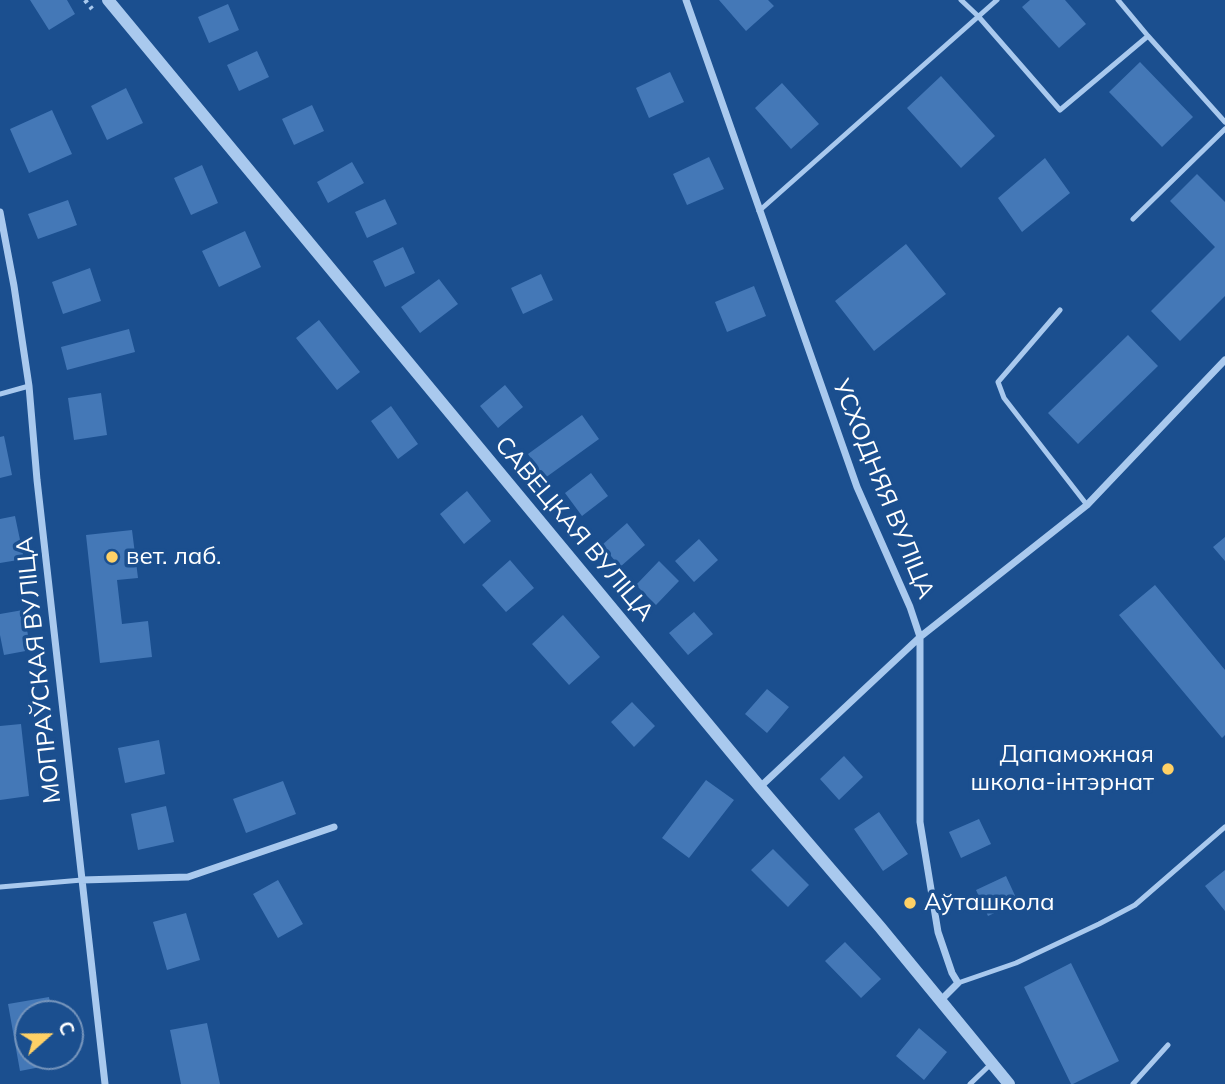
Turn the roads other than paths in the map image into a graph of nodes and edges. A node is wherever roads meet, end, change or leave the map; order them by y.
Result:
1 (108, 0) edge
2 (687, 0) edge
3 (961, 0) edge
4 (997, 0) edge
5 (1118, 0) edge
6 (978, 16) junction
7 (1148, 36) junction
8 (1225, 122) edge
9 (1225, 129) edge
10 (759, 211) junction
11 (0, 212) edge
12 (1133, 219) dead end
13 (1060, 310) dead end
14 (1225, 360) edge
15 (29, 386) junction
16 (0, 394) edge
17 (1087, 505) junction
18 (920, 637) junction
19 (760, 788) junction
20 (334, 827) dead end
21 (1225, 827) edge
22 (82, 880) junction
23 (0, 887) edge
24 (958, 983) junction
25 (941, 1000) junction
26 (1168, 1045) dead end
27 (992, 1063) junction
28 (104, 1084) edge
29 (970, 1084) edge
30 (1009, 1084) edge
31 (1133, 1084) edge

1 - 19 street, САВЕЦКАЯ ВУЛІЦА
2 - 10 street, УСХОДНЯЯ ВУЛІЦА
3 - 6 lane
4 - 6 lane
5 - 7 lane
6 - 7 lane
6 - 10 lane
7 - 8 lane
9 - 12 lane
10 - 18 street, УСХОДНЯЯ ВУЛІЦА
11 - 15 street, МОПРАЎСКАЯ ВУЛІЦА
13 - 17 lane
14 - 17 street
15 - 16 lane
15 - 22 street, МОПРАЎСКАЯ ВУЛІЦА
17 - 18 street
18 - 19 street
18 - 24 street, УСХОДНЯЯ ВУЛІЦА
19 - 25 street, САВЕЦКАЯ ВУЛІЦА
20 - 22 street
21 - 24 lane
22 - 23 lane
22 - 28 street, МОПРАЎСКАЯ ВУЛІЦА
24 - 25 street
25 - 27 street, САВЕЦКАЯ ВУЛІЦА
26 - 31 lane
27 - 29 lane
27 - 30 street, САВЕЦКАЯ ВУЛІЦА

